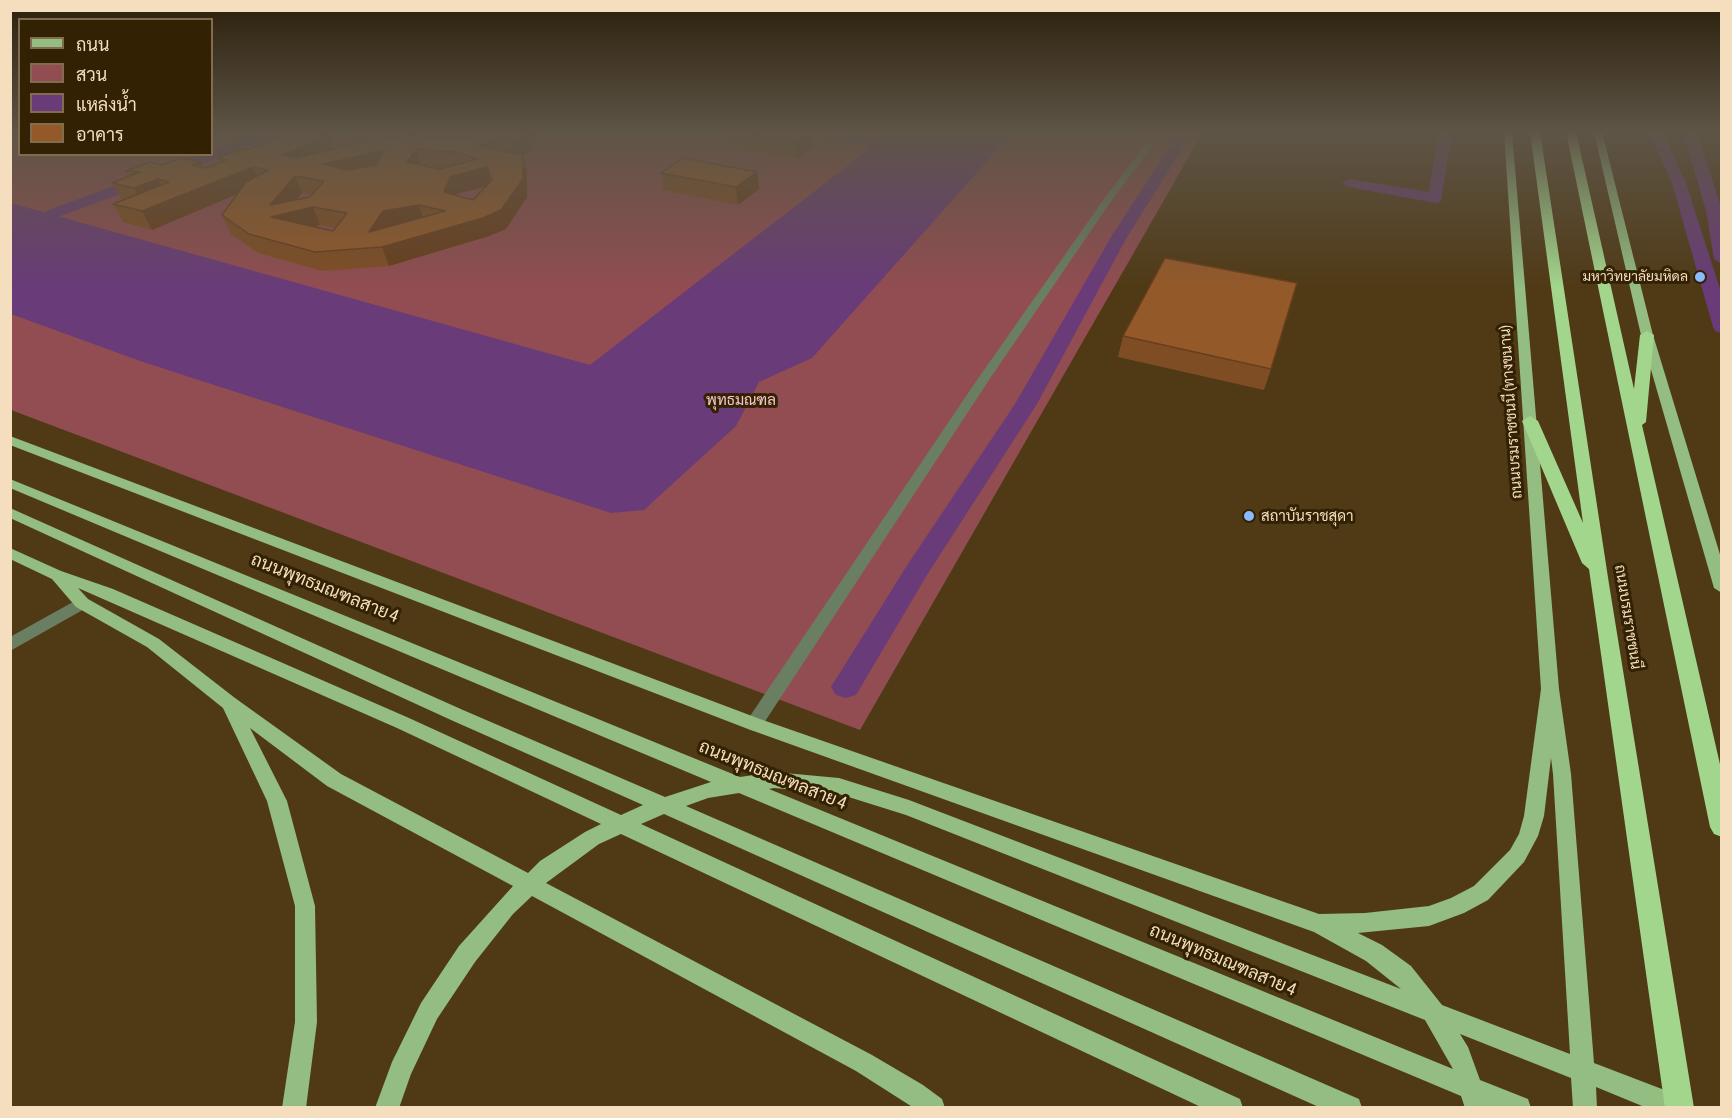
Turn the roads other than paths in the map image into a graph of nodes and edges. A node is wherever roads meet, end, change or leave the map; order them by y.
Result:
1 (1119, 184) edge
2 (1512, 184) edge
3 (1543, 184) edge
4 (1581, 184) edge
5 (1611, 184) edge
6 (1647, 335) junction
7 (1530, 421) junction
8 (10, 440) edge
9 (1636, 440) junction
10 (10, 483) edge
11 (10, 512) edge
12 (10, 553) edge
13 (56, 575) junction
14 (1600, 584) junction
15 (1722, 588) edge
16 (82, 603) junction
17 (10, 645) edge
18 (1550, 689) junction
19 (230, 703) junction
20 (754, 724) junction
21 (1722, 827) edge
22 (1319, 924) junction
23 (294, 1107) edge
24 (387, 1107) edge
25 (933, 1107) edge
26 (1231, 1107) edge
27 (1350, 1107) edge
28 (1477, 1107) edge
29 (1519, 1107) edge
30 (1585, 1107) edge
31 (1680, 1107) edge

1 - 20 street
2 - 7 main road, ถนนบรมราชชนนี (ทางขนาน)
3 - 14 highway, ถนนบรมราชชนนี
4 - 9 highway
5 - 6 main road
6 - 9 highway
6 - 15 main road
7 - 14 highway
7 - 18 main road, ถนนบรมราชชนนี (ทางขนาน)
8 - 20 main road
9 - 21 highway
10 - 29 main road, ถนนพุทธมณฑลสาย 4
11 - 27 main road
12 - 13 main road
13 - 16 main road
13 - 26 main road
14 - 31 highway, ถนนบรมราชชนนี
16 - 17 street
16 - 19 main road
18 - 22 main road
18 - 30 main road
19 - 23 main road
19 - 25 main road
20 - 22 main road
22 - 28 main road
24 - 31 main road

